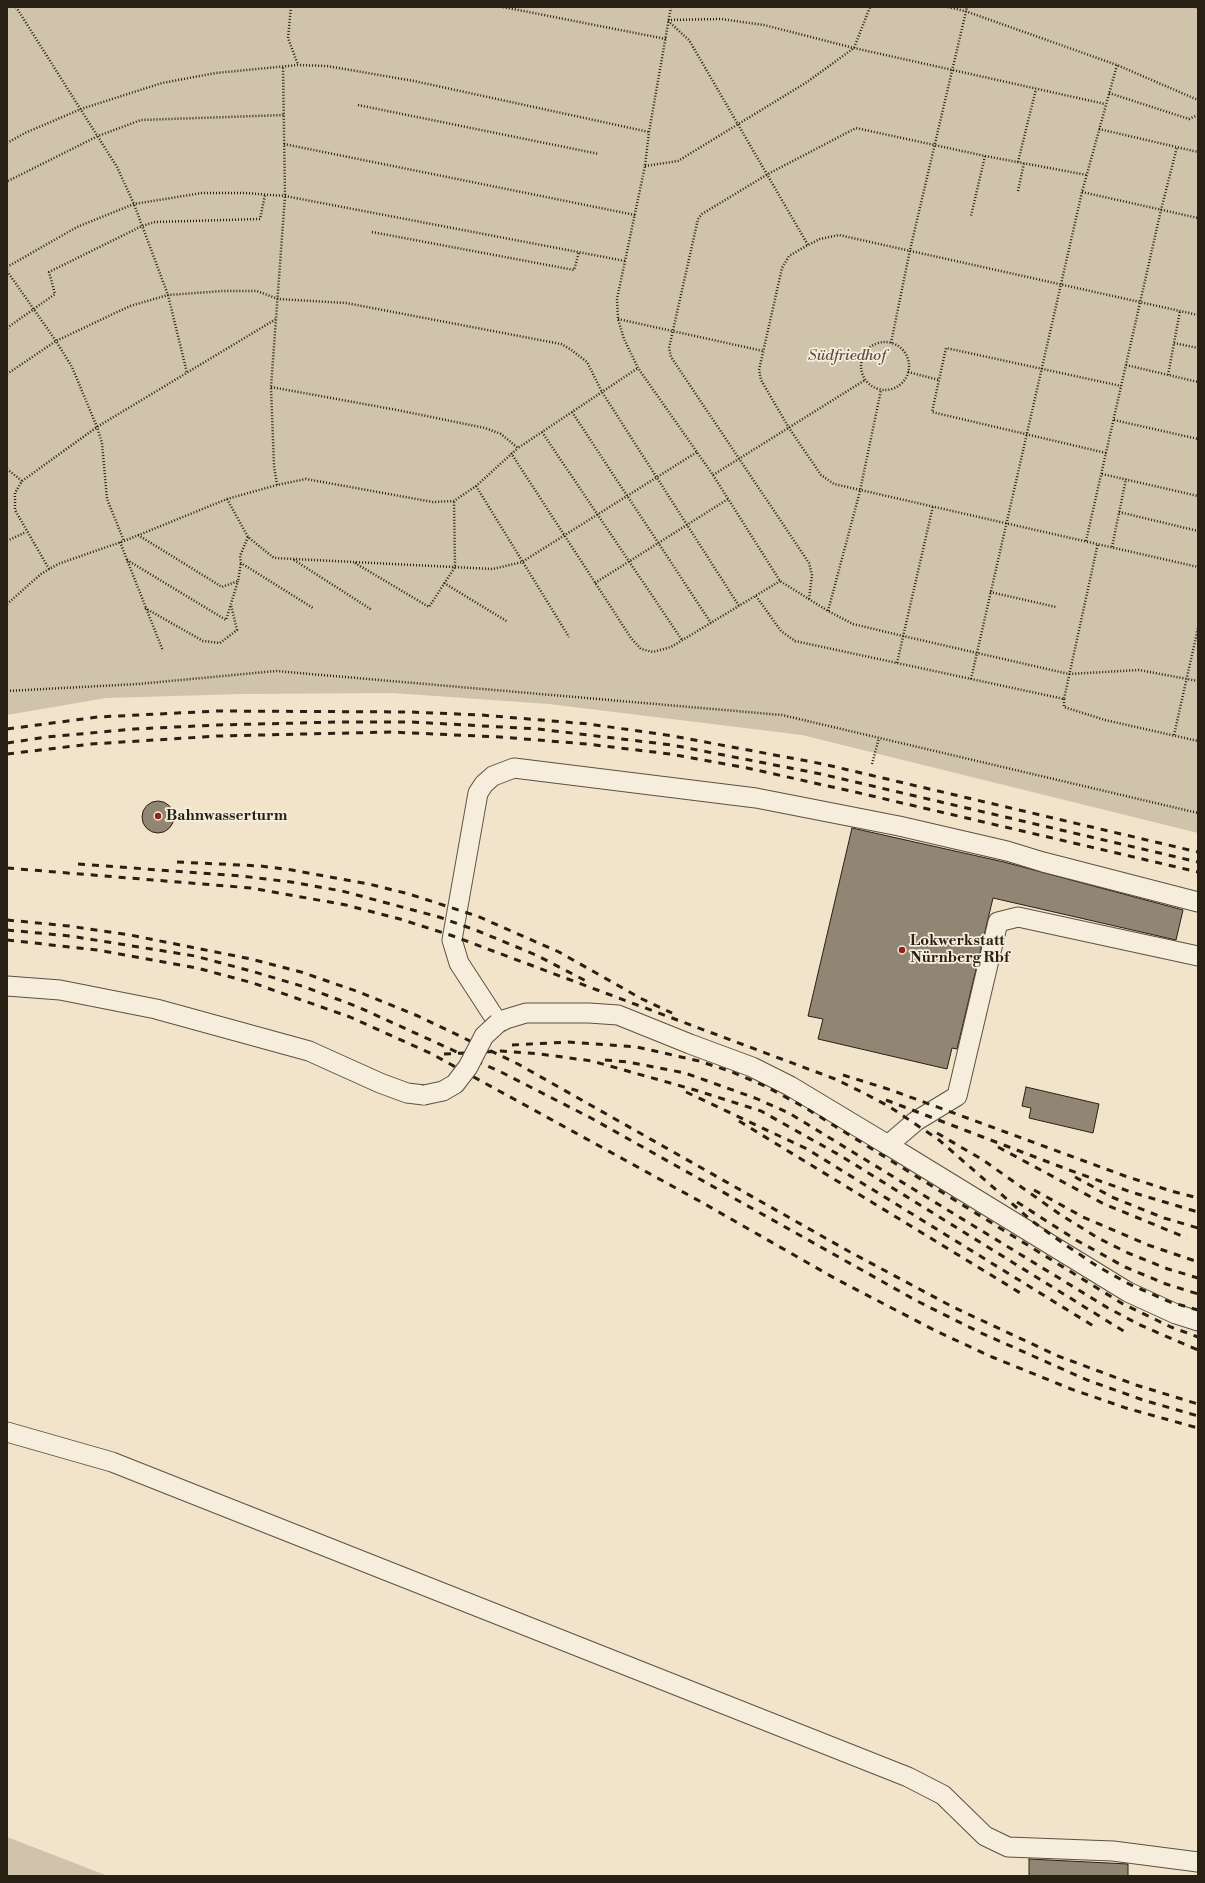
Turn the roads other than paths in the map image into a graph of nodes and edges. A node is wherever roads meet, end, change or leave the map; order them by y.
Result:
1 (1198, 902) edge
2 (1198, 956) edge
3 (7, 986) edge
4 (498, 1023) junction
5 (888, 1145) junction
6 (1198, 1321) edge
7 (7, 1432) edge
8 (1198, 1862) edge

1 - 4 lane
2 - 5 lane
3 - 4 lane, bridge
4 - 5 lane
5 - 6 lane
7 - 8 lane

